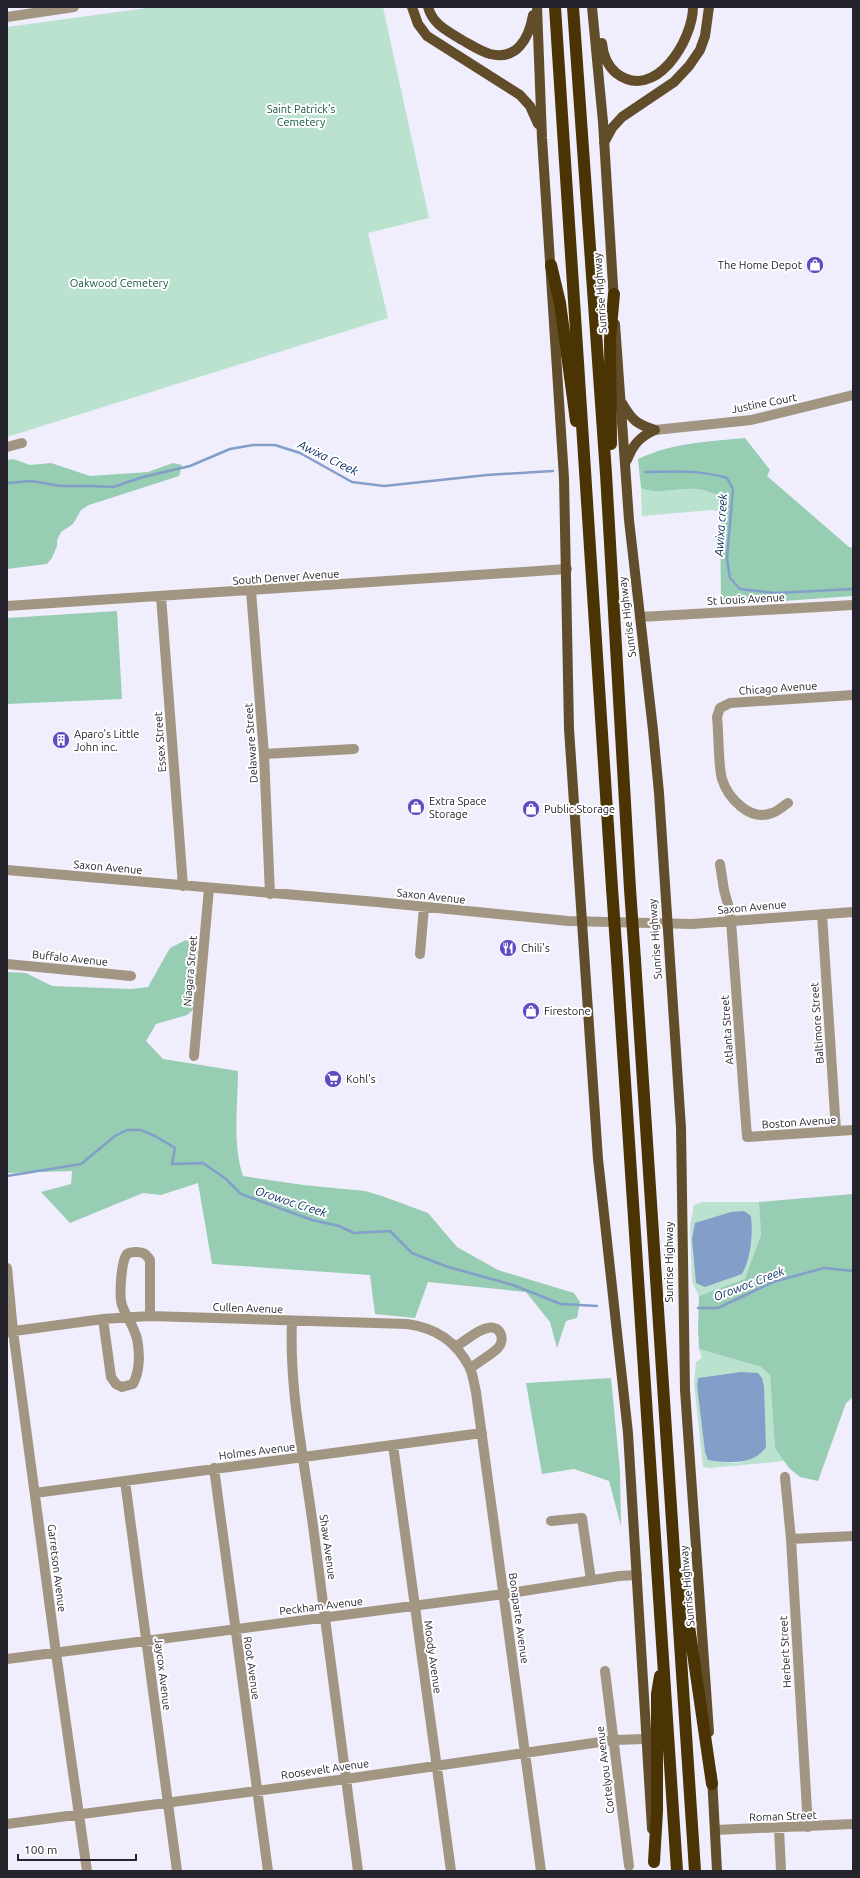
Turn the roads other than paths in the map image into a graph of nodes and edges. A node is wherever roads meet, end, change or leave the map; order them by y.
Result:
1 (74, 7) edge
2 (412, 7) edge
3 (428, 7) edge
4 (536, 7) edge
5 (555, 7) edge
6 (573, 7) edge
7 (593, 7) edge
8 (693, 7) edge
9 (710, 7) edge
10 (7, 17) edge
11 (542, 138) junction
12 (604, 143) junction
13 (551, 265) junction
14 (614, 294) junction
15 (853, 395) edge
16 (620, 401) junction
17 (655, 430) junction
18 (22, 443) dead end
19 (7, 447) edge
20 (625, 464) junction
21 (586, 473) junction
22 (606, 474) junction
23 (567, 569) junction
24 (251, 591) junction
25 (161, 596) junction
26 (853, 604) edge
27 (7, 606) edge
28 (640, 617) junction
29 (853, 695) edge
30 (354, 749) dead end
31 (264, 754) junction
32 (788, 803) dead end
33 (720, 864) dead end
34 (7, 870) edge
35 (183, 886) junction
36 (209, 888) junction
37 (270, 894) junction
38 (424, 907) junction
39 (853, 912) edge
40 (822, 914) junction
41 (731, 921) junction
42 (582, 922) junction
43 (667, 924) junction
44 (420, 954) dead end
45 (7, 964) edge
46 (131, 976) dead end
47 (194, 1056) dead end
48 (853, 1130) edge
49 (836, 1131) junction
50 (747, 1137) joint
51 (7, 1268) edge
52 (128, 1316) junction
53 (150, 1316) junction
54 (103, 1319) junction
55 (292, 1322) junction
56 (10, 1331) edge
57 (455, 1347) junction
58 (470, 1369) junction
59 (482, 1432) junction
60 (393, 1445) junction
61 (303, 1457) junction
62 (214, 1468) junction
63 (784, 1477) dead end
64 (125, 1480) junction
65 (35, 1493) junction
66 (551, 1521) dead end
67 (673, 1533) junction
68 (853, 1536) edge
69 (791, 1539) junction
70 (637, 1575) junction
71 (591, 1580) junction
72 (504, 1594) junction
73 (414, 1606) junction
74 (326, 1617) junction
75 (235, 1629) junction
76 (146, 1641) junction
77 (56, 1653) junction
78 (7, 1659) edge
79 (663, 1659) junction
80 (605, 1672) dead end
81 (646, 1739) junction
82 (614, 1740) junction
83 (525, 1753) junction
84 (436, 1766) junction
85 (346, 1779) junction
86 (712, 1784) junction
87 (257, 1791) junction
88 (167, 1803) junction
89 (78, 1814) junction
90 (7, 1824) edge
91 (853, 1824) edge
92 (808, 1827) junction
93 (779, 1828) junction
94 (715, 1830) junction
95 (629, 1866) dead end
96 (654, 1866) edge
97 (87, 1871) edge
98 (177, 1871) edge
99 (268, 1871) edge
100 (358, 1871) edge
101 (451, 1871) edge
102 (541, 1871) edge
103 (677, 1871) edge
104 (695, 1871) edge
105 (716, 1871) edge
106 (781, 1871) edge

1 - 10 street
2 - 11 main road
3 - 4 main road
4 - 11 main road
5 - 21 highway
6 - 22 highway, Sunrise Highway
7 - 8 main road
7 - 12 main road, Sunrise Highway
9 - 12 main road
11 - 13 main road
12 - 14 main road, Sunrise Highway
13 - 21 highway
13 - 23 main road
14 - 16 main road, Sunrise Highway
14 - 22 highway
15 - 17 street, Justine Court
16 - 17 main road
16 - 20 main road, Sunrise Highway
17 - 20 main road
18 - 19 street
20 - 28 main road, Sunrise Highway
21 - 79 highway, bridge
22 - 67 highway, Sunrise Highway, bridge
23 - 24 street, South Denver Avenue
23 - 42 main road
24 - 25 street, South Denver Avenue
24 - 31 street, Delaware Street
25 - 27 street, South Denver Avenue
25 - 35 street, Essex Street
26 - 28 street, St Louis Avenue
28 - 43 main road, Sunrise Highway
29 - 32 street, Chicago Avenue
30 - 31 street
31 - 37 street, Delaware Street
33 - 41 street, Atlanta Street
34 - 35 street, Saxon Avenue
35 - 36 street, Saxon Avenue
36 - 37 street, Saxon Avenue
36 - 47 street, Niagara Street
37 - 38 street, Saxon Avenue
38 - 42 street, Saxon Avenue
38 - 44 street
39 - 40 street, Saxon Avenue
40 - 41 street, Saxon Avenue
40 - 49 street, Baltimore Street
41 - 43 street, Saxon Avenue
41 - 50 street, Atlanta Street
42 - 43 street, Saxon Avenue
42 - 70 main road
43 - 86 main road, Sunrise Highway
45 - 46 street, Buffalo Avenue
48 - 49 street, Boston Avenue
49 - 50 street, Boston Avenue
51 - 56 street, Garretson Avenue
52 - 53 street, Cullen Avenue
52 - 53 street
52 - 54 street, Cullen Avenue
52 - 54 street
53 - 55 street, Cullen Avenue
54 - 56 street, Cullen Avenue
55 - 57 street, Cullen Avenue
55 - 61 street, Shaw Avenue
56 - 65 street, Garretson Avenue
57 - 58 street, Cullen Avenue
57 - 58 street
58 - 59 street, Bonaparte Avenue
59 - 60 street, Holmes Avenue
59 - 72 street, Bonaparte Avenue
60 - 61 street, Holmes Avenue
60 - 73 street, Moody Avenue
61 - 62 street, Holmes Avenue
61 - 74 street, Shaw Avenue
62 - 64 street, Holmes Avenue
62 - 75 street, Root Avenue
63 - 69 street, Herbert Street
64 - 65 street, Holmes Avenue
64 - 76 street, Jaycox Avenue
65 - 77 street, Garretson Avenue
66 - 71 street
67 - 86 highway
67 - 104 highway, Sunrise Highway
68 - 69 street
69 - 92 street, Herbert Street
70 - 71 street, Peckham Avenue
70 - 81 main road
71 - 72 street, Peckham Avenue
72 - 73 street, Peckham Avenue
72 - 83 street, Bonaparte Avenue
73 - 74 street, Peckham Avenue
73 - 84 street, Moody Avenue
74 - 75 street, Peckham Avenue
74 - 85 street, Shaw Avenue
75 - 76 street, Peckham Avenue
75 - 87 street, Root Avenue
76 - 77 street, Peckham Avenue
76 - 88 street, Jaycox Avenue
77 - 78 street, Peckham Avenue
77 - 89 street, Garretson Avenue
79 - 96 highway
79 - 103 highway
80 - 82 street, Cortelyou Avenue
81 - 82 street, Roosevelt Avenue
81 - 96 main road
82 - 83 street, Roosevelt Avenue
82 - 95 street, Cortelyou Avenue
83 - 84 street, Roosevelt Avenue
83 - 102 street, Bonaparte Avenue
84 - 85 street, Roosevelt Avenue
84 - 101 street, Moody Avenue
85 - 87 street, Roosevelt Avenue
85 - 100 street, Shaw Avenue
86 - 94 main road, Sunrise Highway
87 - 88 street, Roosevelt Avenue
87 - 99 street, Root Avenue
88 - 89 street, Roosevelt Avenue
88 - 98 street, Jaycox Avenue
89 - 90 street, Roosevelt Avenue
89 - 97 street, Garretson Avenue
91 - 92 street, Roman Street
92 - 93 street, Roman Street
93 - 94 street, Roman Street
93 - 106 street
94 - 105 main road, Sunrise Highway

